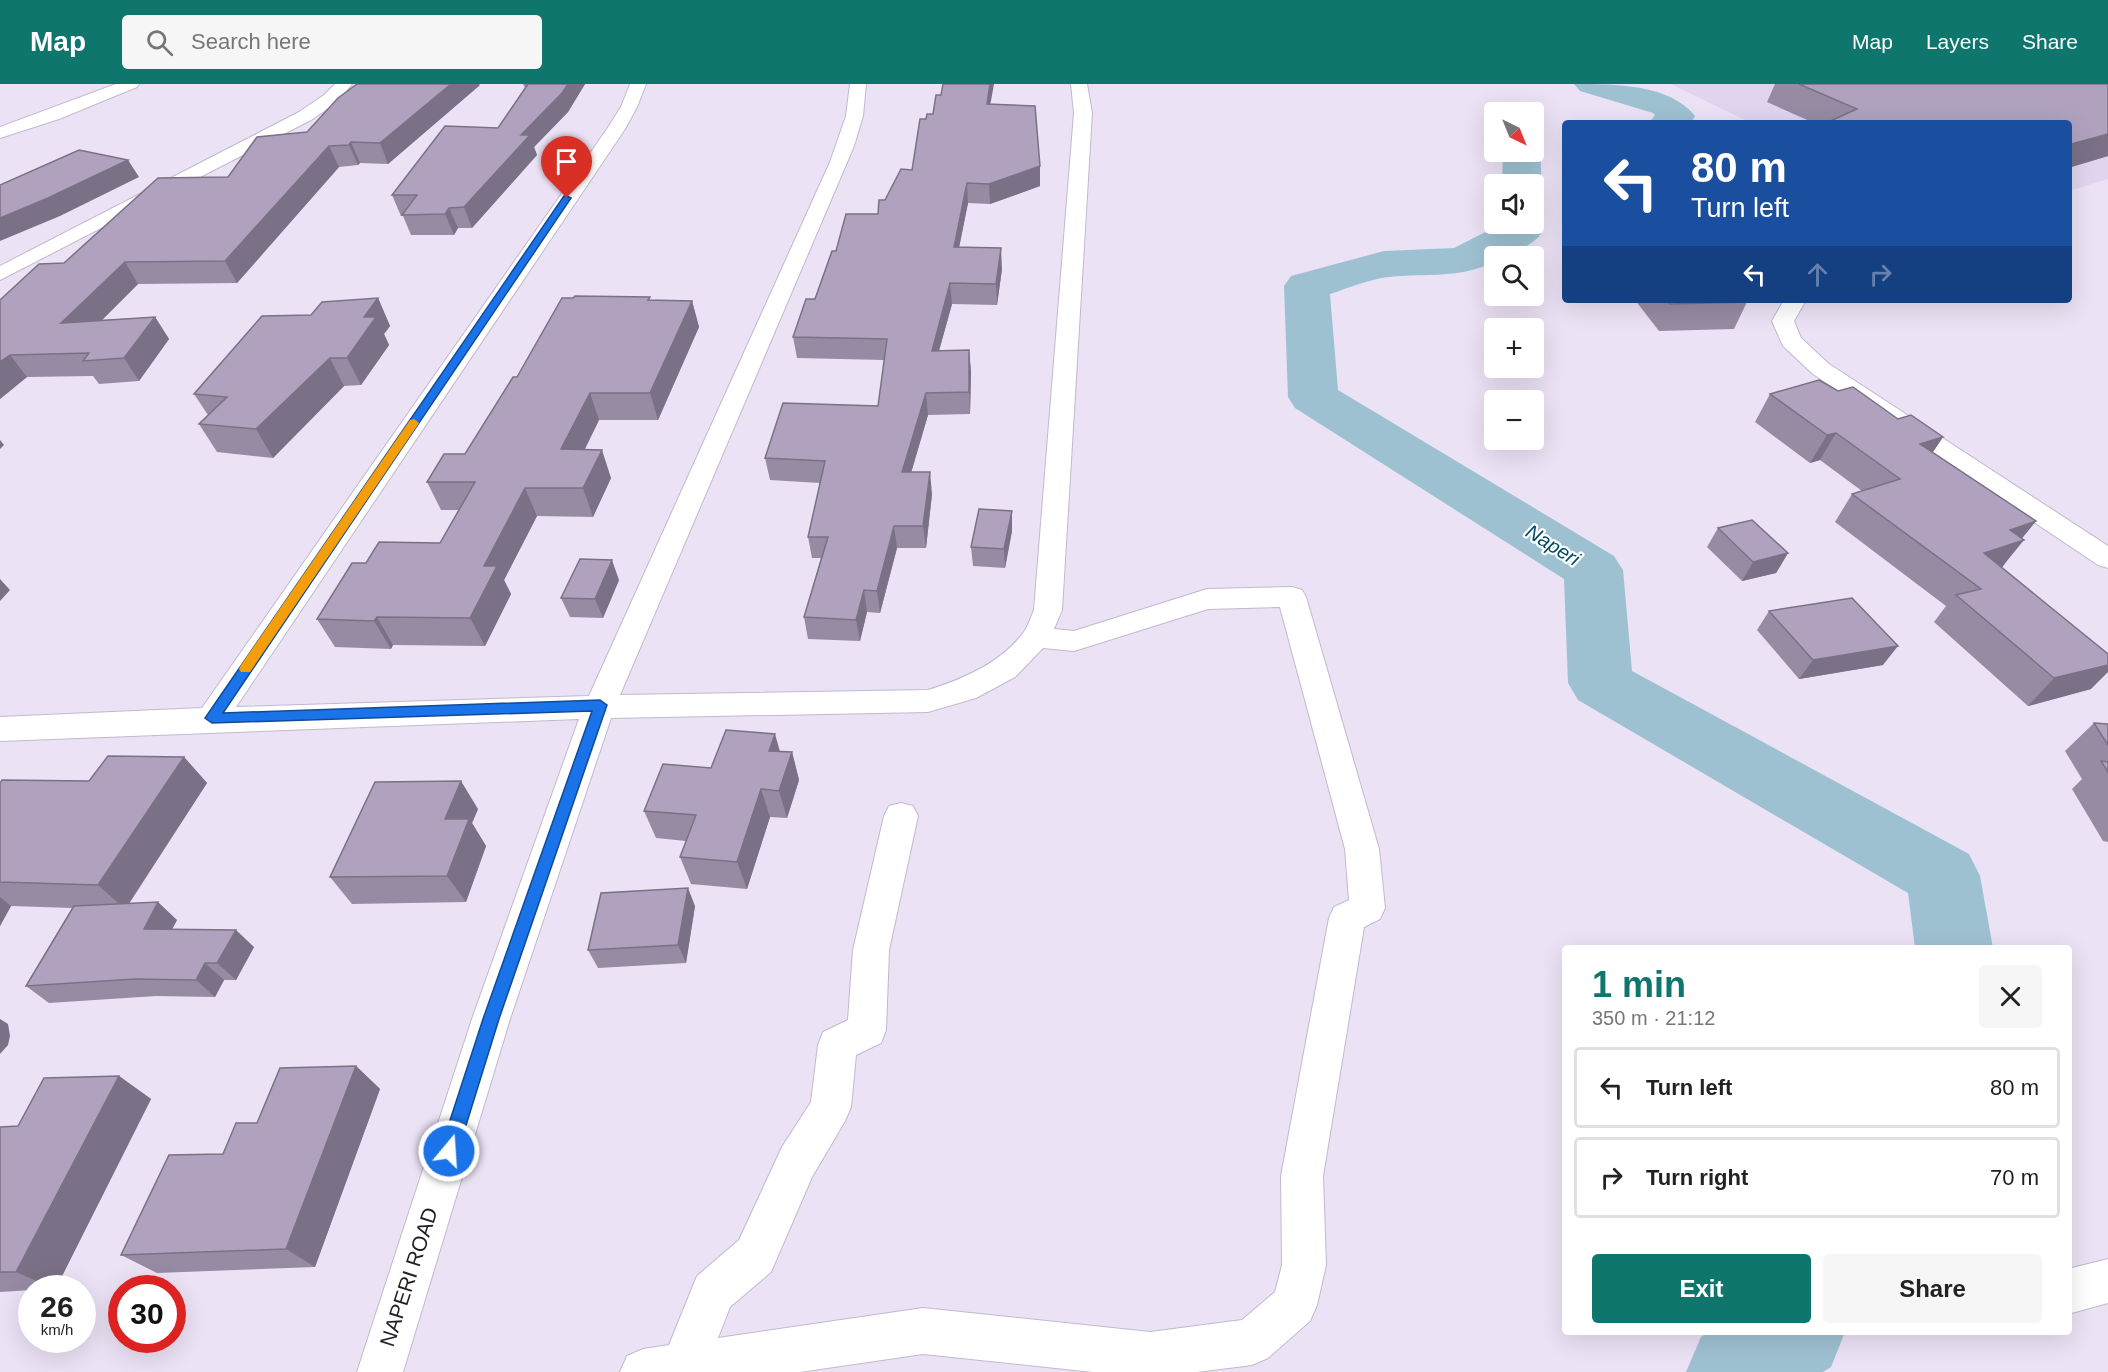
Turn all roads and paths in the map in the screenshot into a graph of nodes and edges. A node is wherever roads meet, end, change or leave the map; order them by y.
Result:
1 (131, 84) edge
2 (344, 84) edge
3 (638, 84) edge
4 (858, 84) edge
5 (1079, 84) edge
6 (0, 133) edge
7 (0, 274) edge
8 (1794, 303) edge
9 (2108, 559) edge
10 (1036, 637) junction
11 (600, 705) junction
12 (212, 718) junction
13 (0, 729) edge
14 (901, 816) dead end
15 (2108, 1281) edge
16 (2072, 1291) edge
17 (684, 1365) junction
18 (380, 1372) edge
19 (644, 1372) edge

1 - 6 street
2 - 7 street
3 - 12 street
4 - 11 street, NAPERI ROAD
5 - 10 street
8 - 9 street
10 - 11 street
10 - 17 street
11 - 12 street
11 - 18 street, NAPERI ROAD
12 - 13 street
14 - 17 street
15 - 16 street
17 - 19 street

